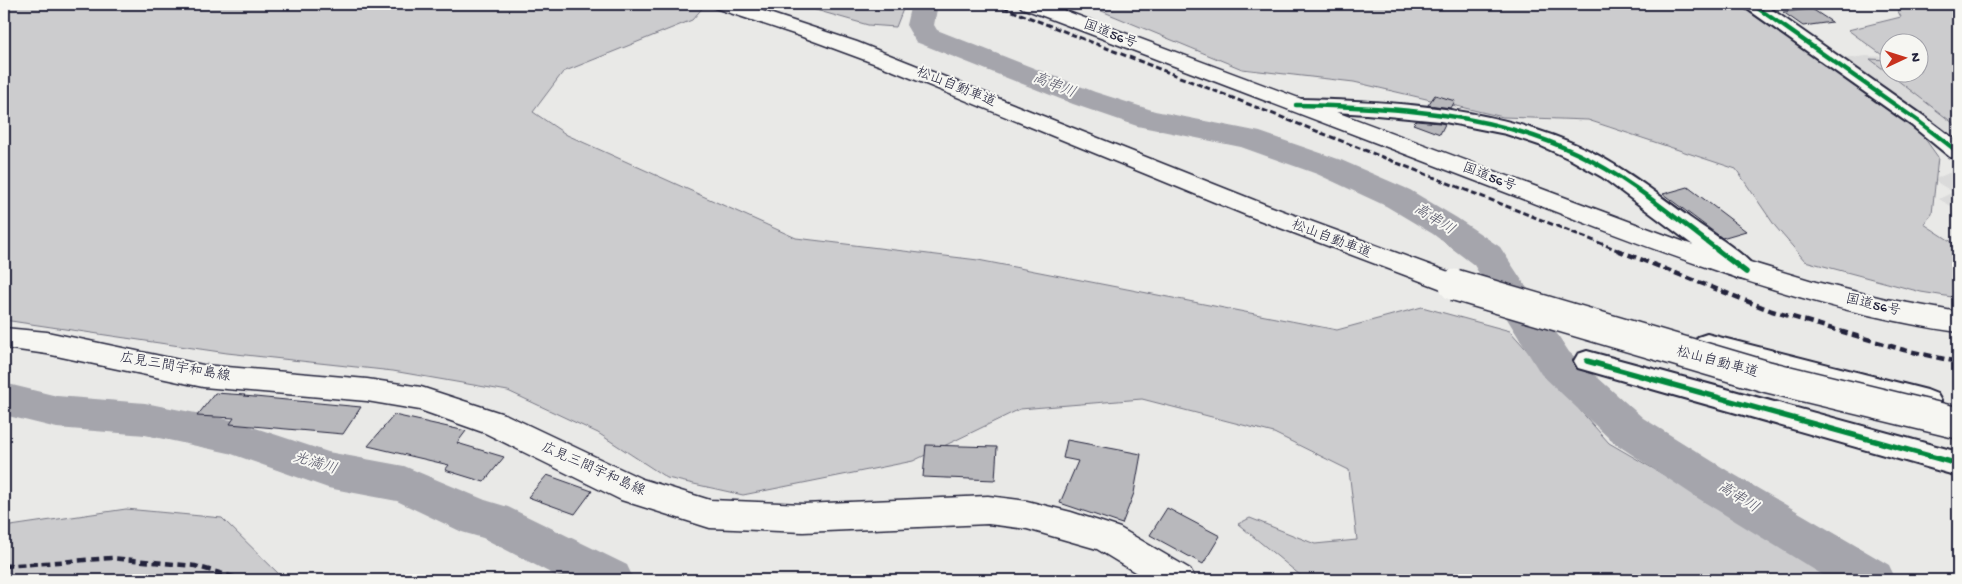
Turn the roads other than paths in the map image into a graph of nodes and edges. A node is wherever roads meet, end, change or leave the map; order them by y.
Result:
1 (722, 4) edge
2 (1029, 4) edge
3 (1752, 4) edge
4 (1296, 105) junction
5 (1958, 152) edge
6 (1746, 272) junction
7 (1551, 300) dead end
8 (1958, 322) edge
9 (1632, 324) junction
10 (4, 338) edge
11 (1587, 361) dead end
12 (1810, 370) junction
13 (1632, 374) junction
14 (1958, 409) edge
15 (1958, 423) edge
16 (1822, 427) junction
17 (1958, 464) edge
18 (1178, 580) edge

1 - 15 main road, 松山自動車道, bridge
2 - 4 main road, 国道56号
3 - 5 street
4 - 6 main road, 国道56号
4 - 6 street
6 - 8 main road, 国道56号
7 - 9 street
9 - 12 street
9 - 13 street
10 - 18 main road, 広見三間宇和島線
11 - 13 street
12 - 14 street
12 - 16 street
13 - 16 street
16 - 17 street

